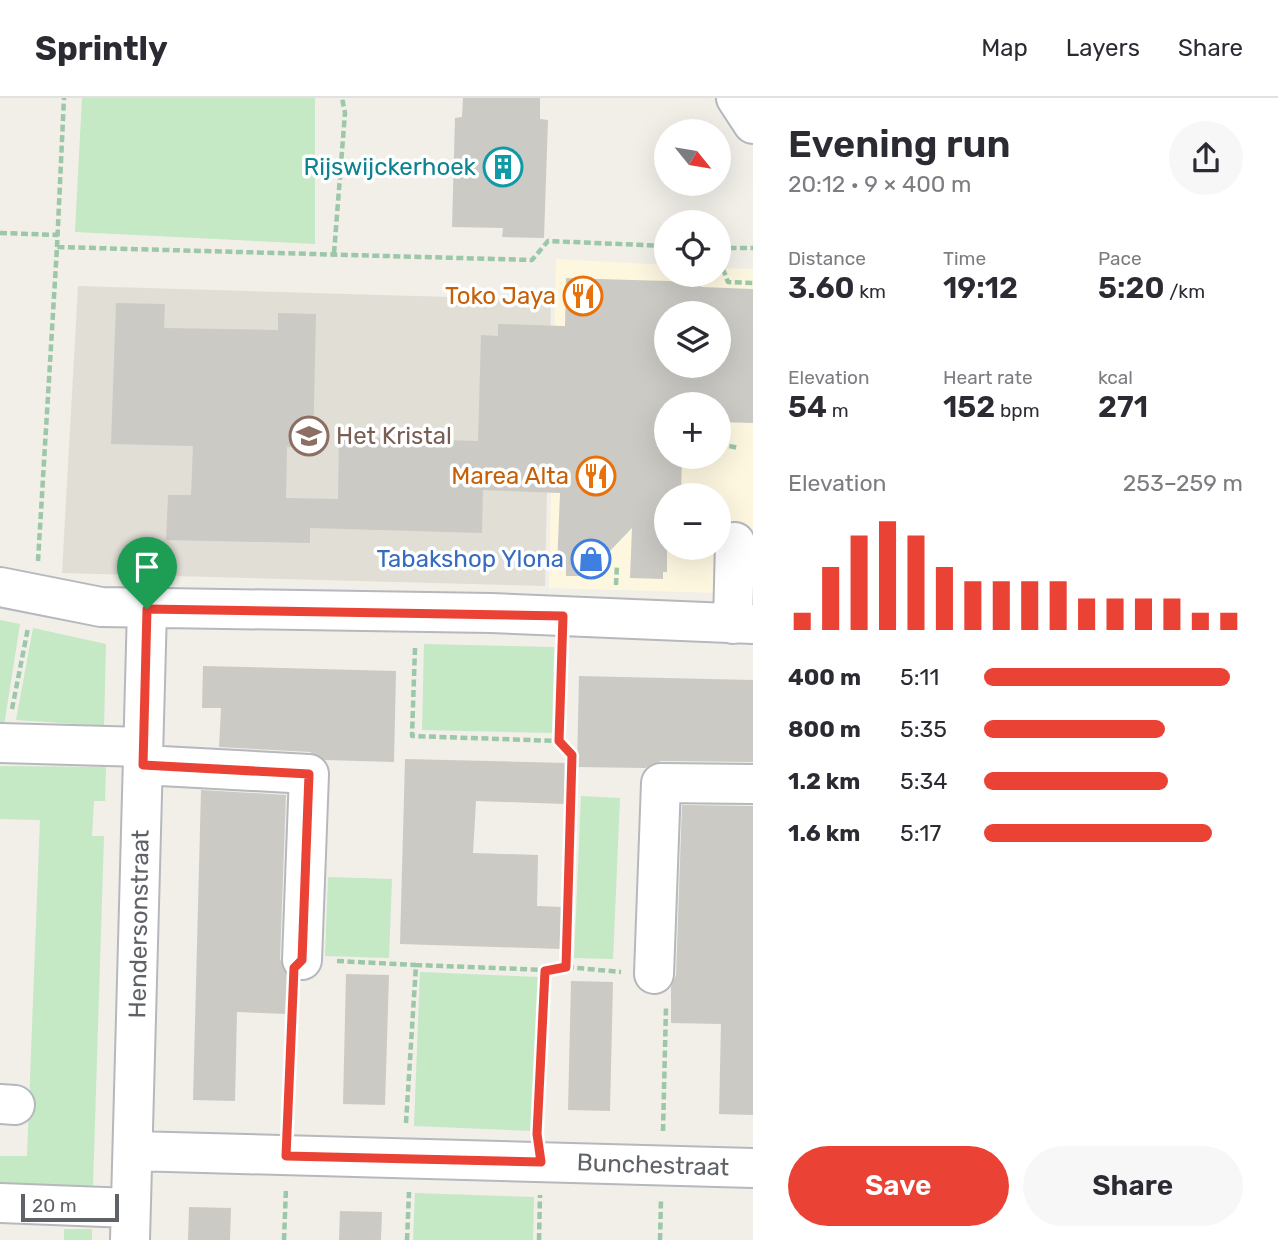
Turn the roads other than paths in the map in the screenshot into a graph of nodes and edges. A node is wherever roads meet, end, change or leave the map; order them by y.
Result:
1 (736, 98) edge
2 (753, 124) edge
3 (735, 542) dead end
4 (17, 591) edge
5 (147, 609) junction
6 (743, 624) edge
7 (3, 743) edge
8 (143, 756) junction
9 (753, 784) edge
10 (302, 960) road end
11 (654, 974) road end
12 (133, 1152) junction
13 (753, 1168) edge
14 (0, 1203) edge
15 (130, 1224) edge

1 - 2 street
3 - 6 street
4 - 5 street
5 - 6 street
5 - 8 street, Hendersonstraat
7 - 8 street
8 - 10 street
8 - 12 street, Hendersonstraat
9 - 11 street
12 - 13 street, Bunchestraat
12 - 15 street, Hendersonstraat
14 - 15 street

